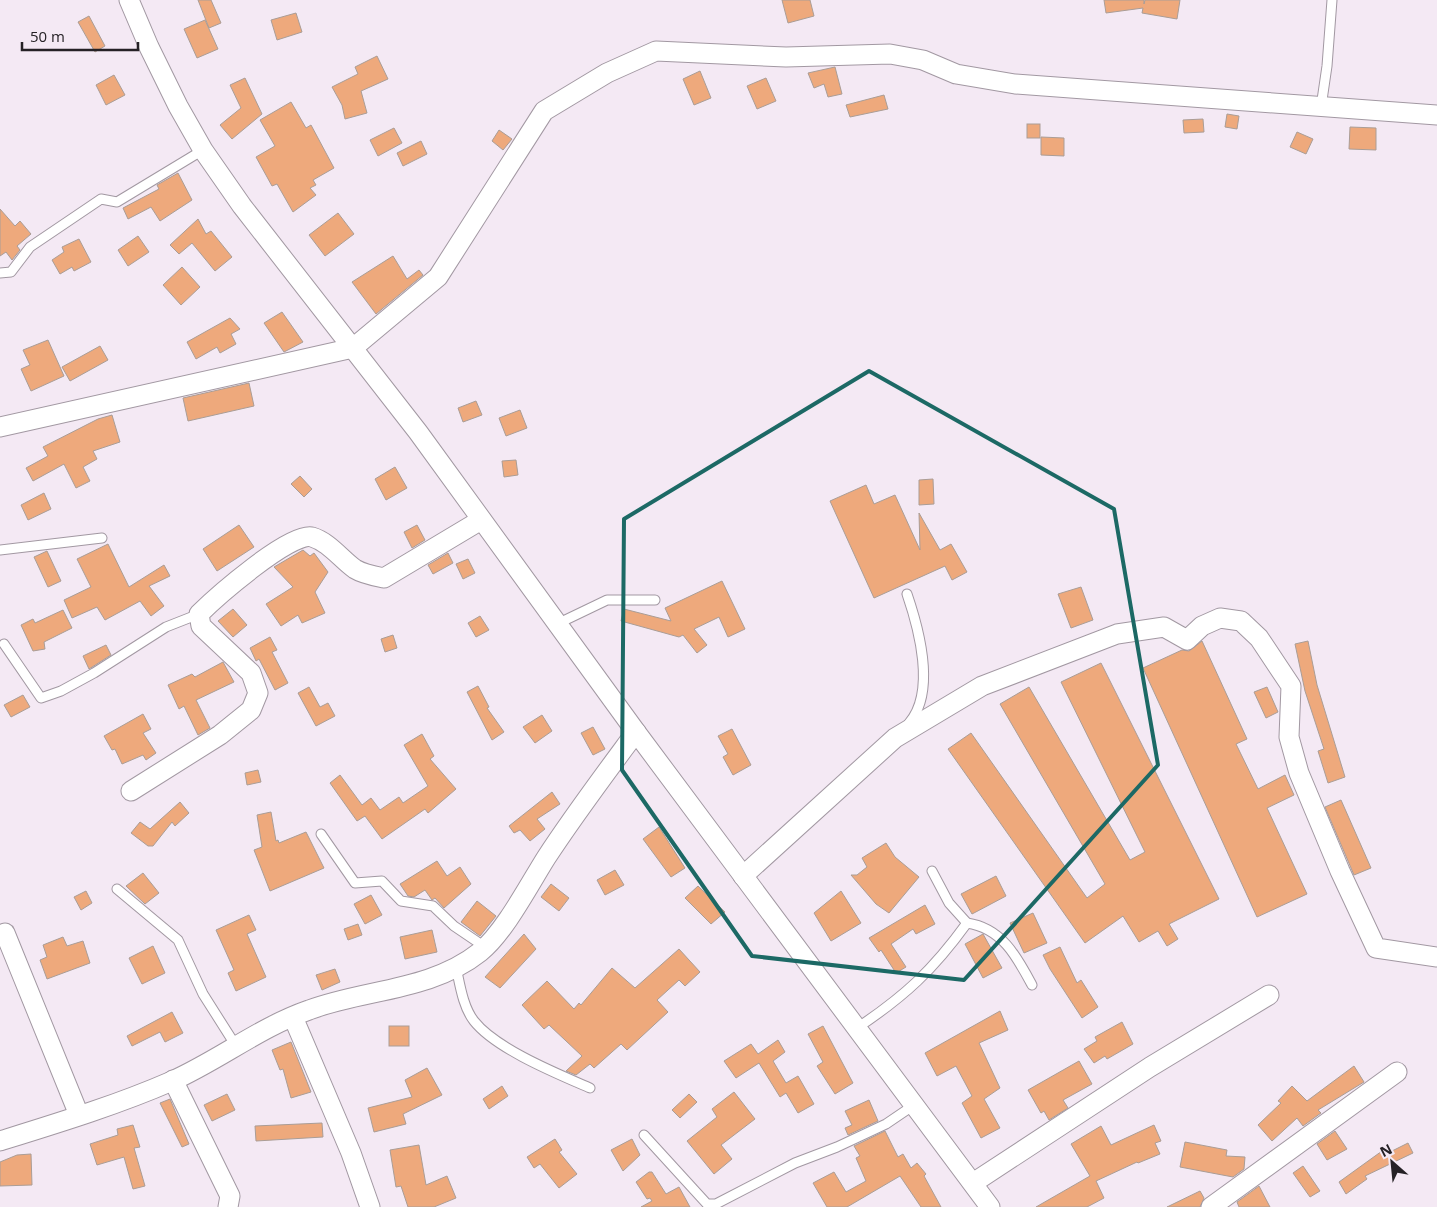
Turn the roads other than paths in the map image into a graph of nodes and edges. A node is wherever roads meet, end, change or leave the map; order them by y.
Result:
1 (129, 0) edge
2 (1332, 0) edge
3 (1321, 107) junction
4 (1437, 115) edge
5 (203, 150) junction
6 (0, 273) edge
7 (353, 348) junction
8 (0, 427) edge
9 (481, 520) junction
10 (102, 538) dead end
11 (0, 550) edge
12 (907, 594) dead end
13 (655, 600) dead end
14 (199, 614) junction
15 (557, 624) junction
16 (4, 644) dead end
17 (636, 732) junction
18 (895, 738) junction
19 (131, 792) dead end
20 (321, 834) dead end
21 (932, 871) dead end
22 (743, 876) junction
23 (117, 889) dead end
24 (967, 923) junction
25 (5, 933) dead end
26 (485, 947) junction
27 (1437, 957) edge
28 (456, 967) junction
29 (1032, 985) dead end
30 (1269, 996) dead end
31 (293, 1017) junction
32 (856, 1028) junction
33 (236, 1046) junction
34 (1397, 1072) dead end
35 (173, 1080) junction
36 (590, 1088) dead end
37 (914, 1105) junction
38 (79, 1115) junction
39 (644, 1135) dead end
40 (0, 1141) edge
41 (973, 1183) junction
42 (228, 1207) edge
43 (370, 1207) edge
44 (990, 1207) edge
45 (1211, 1207) edge

1 - 5 street
2 - 3 lane
3 - 4 street
3 - 7 street
5 - 6 lane
5 - 7 street
7 - 8 street
7 - 9 street
9 - 14 street
9 - 15 street
10 - 11 lane
12 - 18 lane
13 - 15 lane
14 - 16 lane
14 - 19 street
15 - 17 street
17 - 22 street
17 - 26 street
18 - 22 street
18 - 27 street
20 - 26 lane
21 - 24 lane
22 - 32 street
23 - 33 lane
24 - 29 lane
24 - 32 lane
25 - 38 street
26 - 28 street
28 - 31 street
28 - 36 lane
30 - 41 street
31 - 33 street
31 - 43 street
32 - 37 street
33 - 35 street
34 - 45 street
35 - 38 street
35 - 42 street
37 - 39 lane
37 - 41 street
38 - 40 street
41 - 44 street

